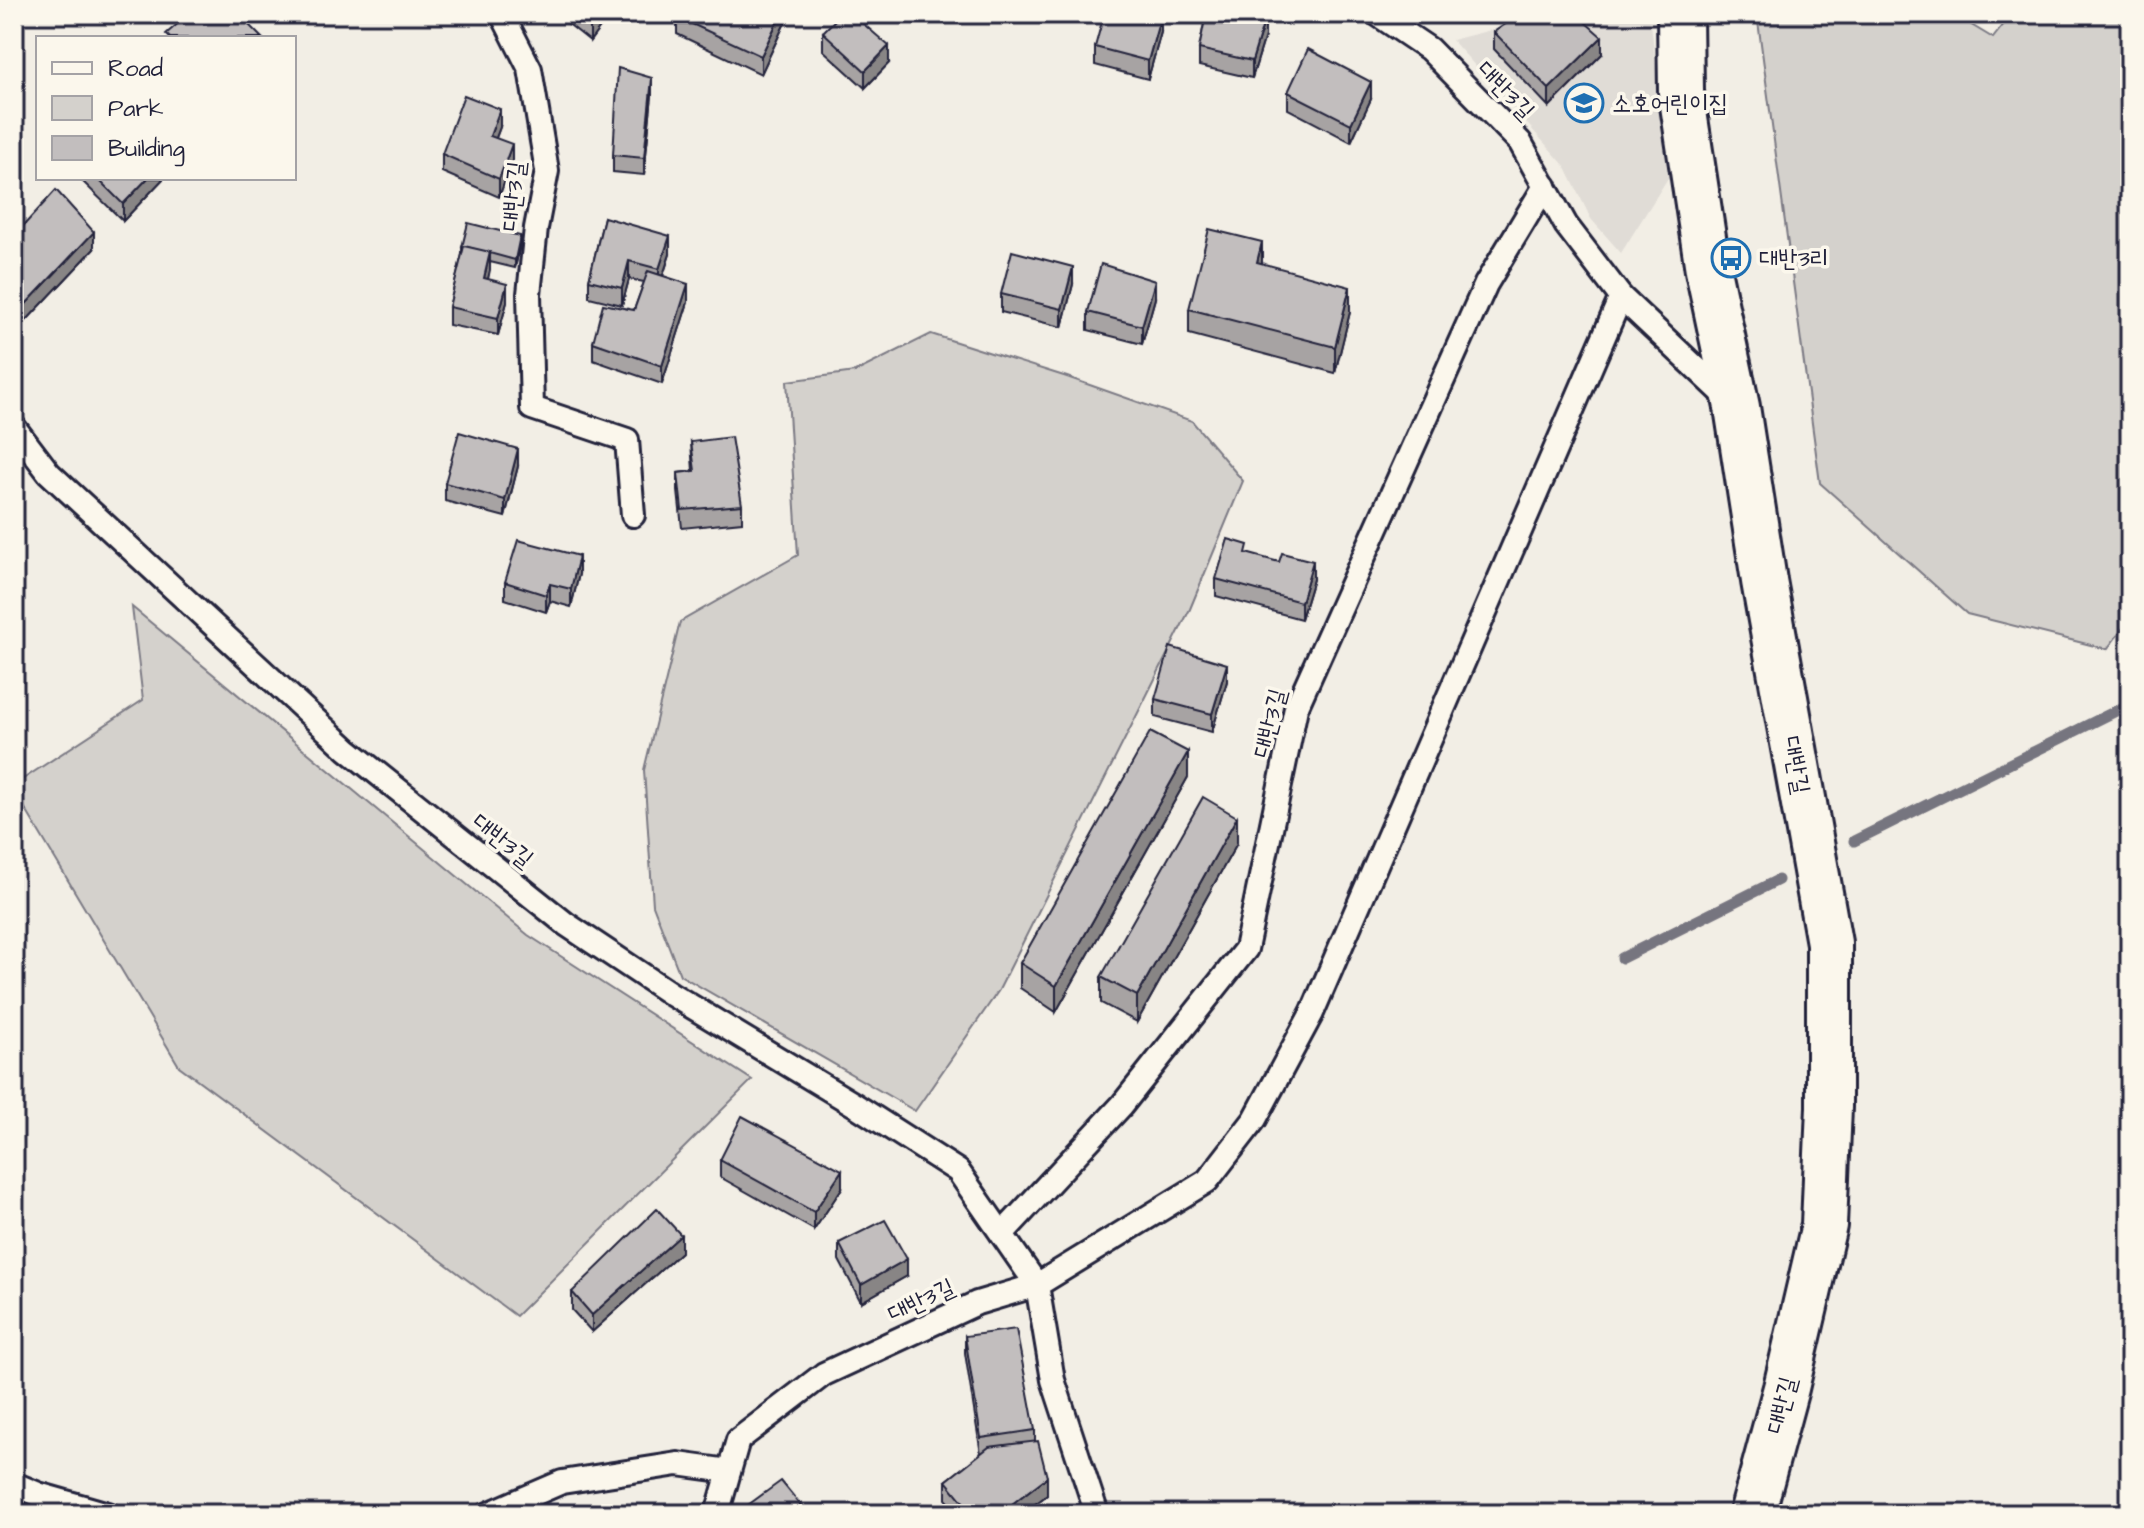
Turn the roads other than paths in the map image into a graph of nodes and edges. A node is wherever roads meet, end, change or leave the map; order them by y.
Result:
1 (502, 14) edge
2 (1377, 14) edge
3 (1680, 14) edge
4 (1545, 186) junction
5 (1621, 297) junction
6 (1737, 407) junction
7 (14, 427) edge
8 (633, 515) dead end
9 (1002, 1234) junction
10 (1037, 1285) junction
11 (729, 1471) junction
12 (14, 1484) edge
13 (108, 1514) edge
14 (488, 1514) edge
15 (717, 1514) edge
16 (1097, 1514) edge
17 (1752, 1514) edge

1 - 8 lane, 대반3길
2 - 4 lane, 대반3길
3 - 6 street, 대반길
4 - 5 lane, 대반3길
4 - 9 lane, 대반3길
5 - 6 lane, 대반3길
5 - 10 lane, 대반3길
6 - 17 street, 대반길
7 - 9 lane, 대반3길
9 - 10 lane, 대반3길
10 - 11 lane, 대반3길
10 - 16 lane, 대반3길
11 - 14 lane
11 - 15 lane, 대반3길
12 - 13 lane

